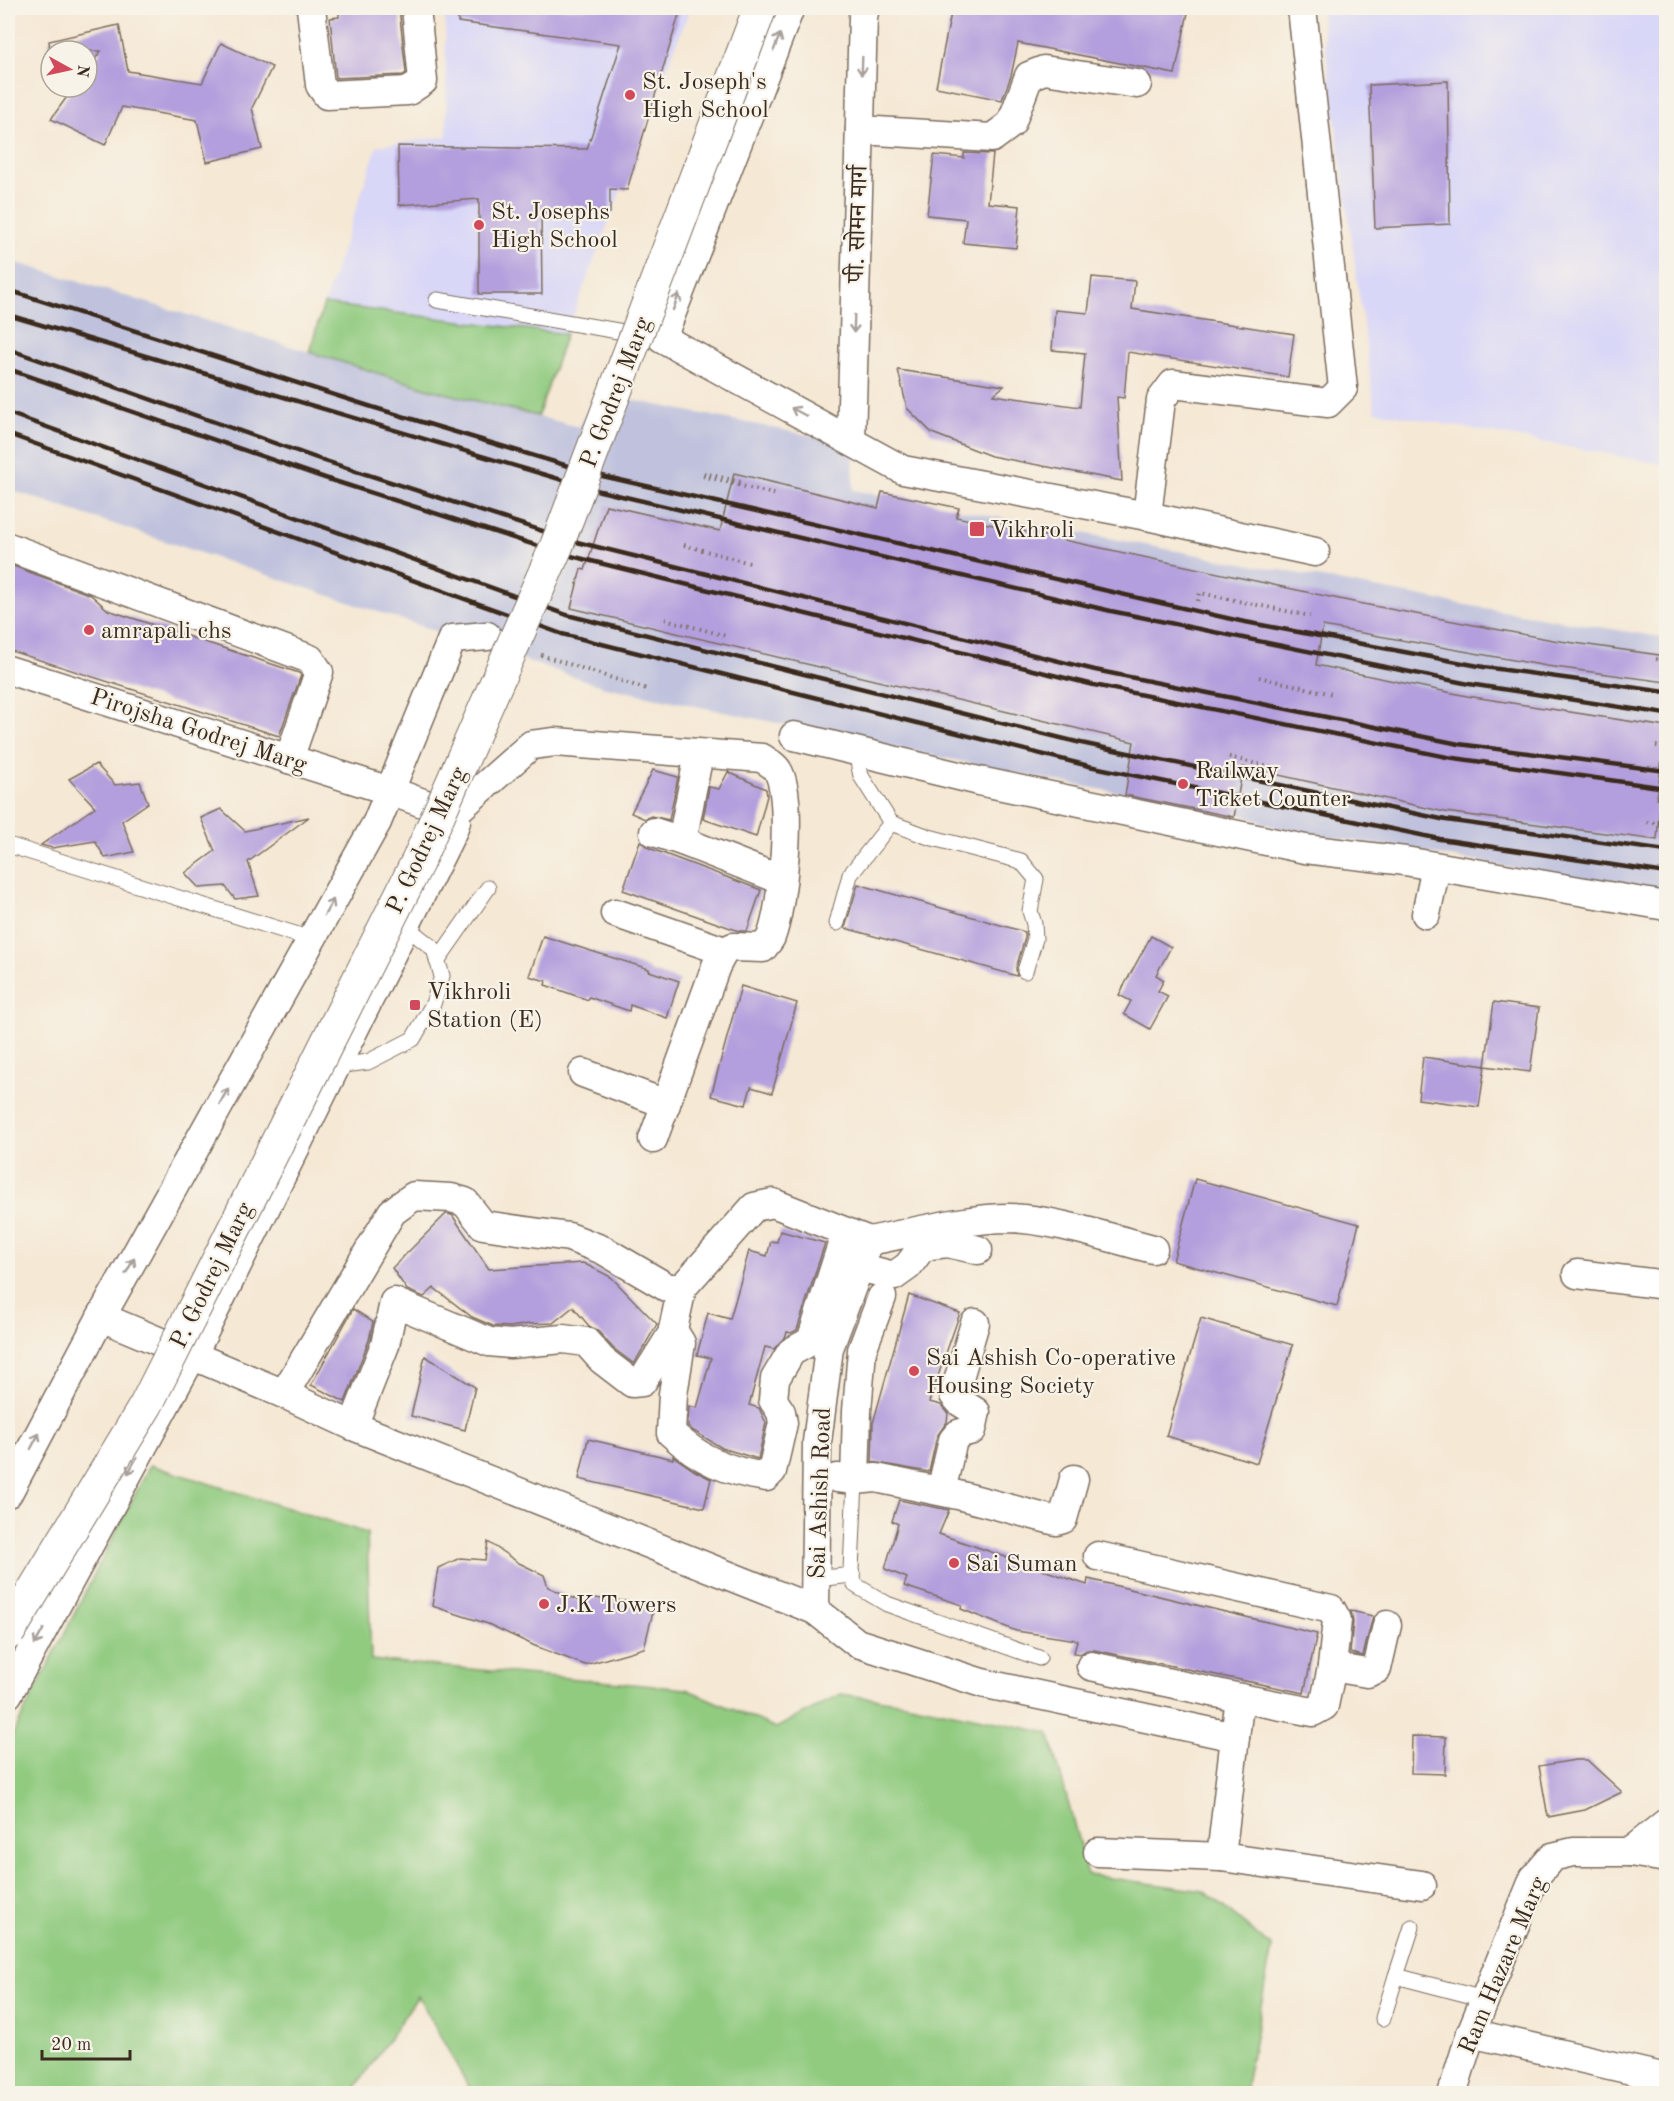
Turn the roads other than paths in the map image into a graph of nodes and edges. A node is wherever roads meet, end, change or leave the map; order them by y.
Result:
1 (311, 8) edge
2 (416, 8) edge
3 (760, 8) edge
4 (790, 8) edge
5 (865, 8) edge
6 (1302, 8) edge
7 (1137, 84) dead end
8 (860, 130) junction
9 (437, 300) dead end
10 (662, 338) junction
11 (851, 440) junction
12 (1147, 516) junction
13 (8, 547) edge
14 (1315, 552) dead end
15 (487, 636) dead end
16 (8, 670) edge
17 (794, 736) dead end
18 (856, 752) junction
19 (699, 754) junction
20 (289, 759) junction
21 (390, 791) junction
22 (453, 814) junction
23 (891, 823) junction
24 (654, 832) dead end
25 (682, 841) junction
26 (8, 845) edge
27 (1436, 867) junction
28 (782, 880) junction
29 (488, 888) dead end
30 (1666, 906) edge
31 (615, 913) dead end
32 (1426, 914) dead end
33 (837, 923) dead end
34 (405, 926) junction
35 (311, 939) junction
36 (724, 951) junction
37 (437, 962) junction
38 (1025, 971) dead end
39 (336, 1065) junction
40 (583, 1073) dead end
41 (666, 1104) junction
42 (653, 1140) dead end
43 (858, 1246) junction
44 (1153, 1249) dead end
45 (978, 1250) dead end
46 (357, 1273) junction
47 (1577, 1274) dead end
48 (1666, 1285) edge
49 (682, 1288) junction
50 (882, 1297) dead end
51 (394, 1302) junction
52 (101, 1317) junction
53 (975, 1323) dead end
54 (673, 1330) junction
55 (192, 1356) junction
56 (288, 1388) junction
57 (361, 1395) junction
58 (319, 1403) junction
59 (353, 1426) junction
60 (817, 1476) junction
61 (1074, 1479) dead end
62 (855, 1480) junction
63 (941, 1491) junction
64 (8, 1493) edge
65 (1098, 1556) dead end
66 (852, 1575) junction
67 (1199, 1578) junction
68 (816, 1579) junction
69 (815, 1610) junction
70 (1387, 1625) dead end
71 (8, 1633) edge
72 (1039, 1658) dead end
73 (1091, 1666) dead end
74 (1332, 1667) junction
75 (8, 1694) edge
76 (1240, 1698) junction
77 (1316, 1701) dead end
78 (1235, 1737) junction
79 (1666, 1823) edge
80 (1098, 1851) dead end
81 (1630, 1852) junction
82 (1221, 1857) junction
83 (1666, 1858) edge
84 (1422, 1885) dead end
85 (1412, 1927) dead end
86 (1396, 1976) junction
87 (1484, 1999) junction
88 (1383, 2018) dead end
89 (1471, 2033) junction
90 (1666, 2079) edge
91 (1452, 2094) edge

1 - 2 street
3 - 71 street, P. Godrej Marg, bridge
10 -> 4 street
5 -> 8 street, पी. सोमन मार्ग
6 - 12 street
7 - 8 street
8 -> 11 street, पी. सोमन मार्ग
9 - 10 lane
11 -> 10 street
11 - 12 street
12 - 14 street
13 - 20 street
15 - 21 street
16 - 20 street, Pirojsha Godrej Marg
17 - 18 street
18 - 23 lane
18 - 27 street
19 - 22 street
19 - 25 street
19 - 28 street
20 - 21 street, Pirojsha Godrej Marg
21 - 22 street, Pirojsha Godrej Marg
35 -> 21 street
22 - 34 street
23 - 33 lane
23 - 38 lane
24 - 25 street
25 - 28 street
26 - 35 lane
27 - 30 street
27 - 32 street
28 - 36 street
29 - 37 lane
31 - 36 street
34 - 37 lane
34 - 39 street
52 -> 35 street
36 - 41 street
37 - 39 lane
39 - 55 street
40 - 41 street
41 - 42 street
43 - 44 street
43 - 45 street
43 - 49 street
43 - 54 street
43 - 60 street, Sai Ashish Road
46 - 49 street
46 - 51 street
46 - 56 street
47 - 48 street
49 - 54 street
50 - 62 street
51 - 54 street
51 - 57 street
52 - 55 street
64 -> 52 street
53 - 63 street
55 - 56 street
55 -> 75 street
56 - 58 street
57 - 58 street
57 - 59 street
58 - 59 street
59 - 69 street
60 - 62 street
60 - 68 street, Sai Ashish Road
61 - 63 street
62 - 63 street
62 - 66 lane
65 - 67 street
66 - 68 lane
66 - 72 lane
67 - 74 street
67 - 77 street
68 - 69 street, Sai Ashish Road
69 - 78 street
70 - 74 street
73 - 76 street
74 - 76 street
76 - 78 street
78 - 82 street
79 - 81 street
80 - 82 street
81 - 83 street, Ram Hazare Marg
81 - 87 street, Ram Hazare Marg
82 - 84 street
85 - 86 lane
86 - 87 lane
86 - 88 lane
87 - 89 street, Ram Hazare Marg
89 - 90 street
89 - 91 street, Ram Hazare Marg

